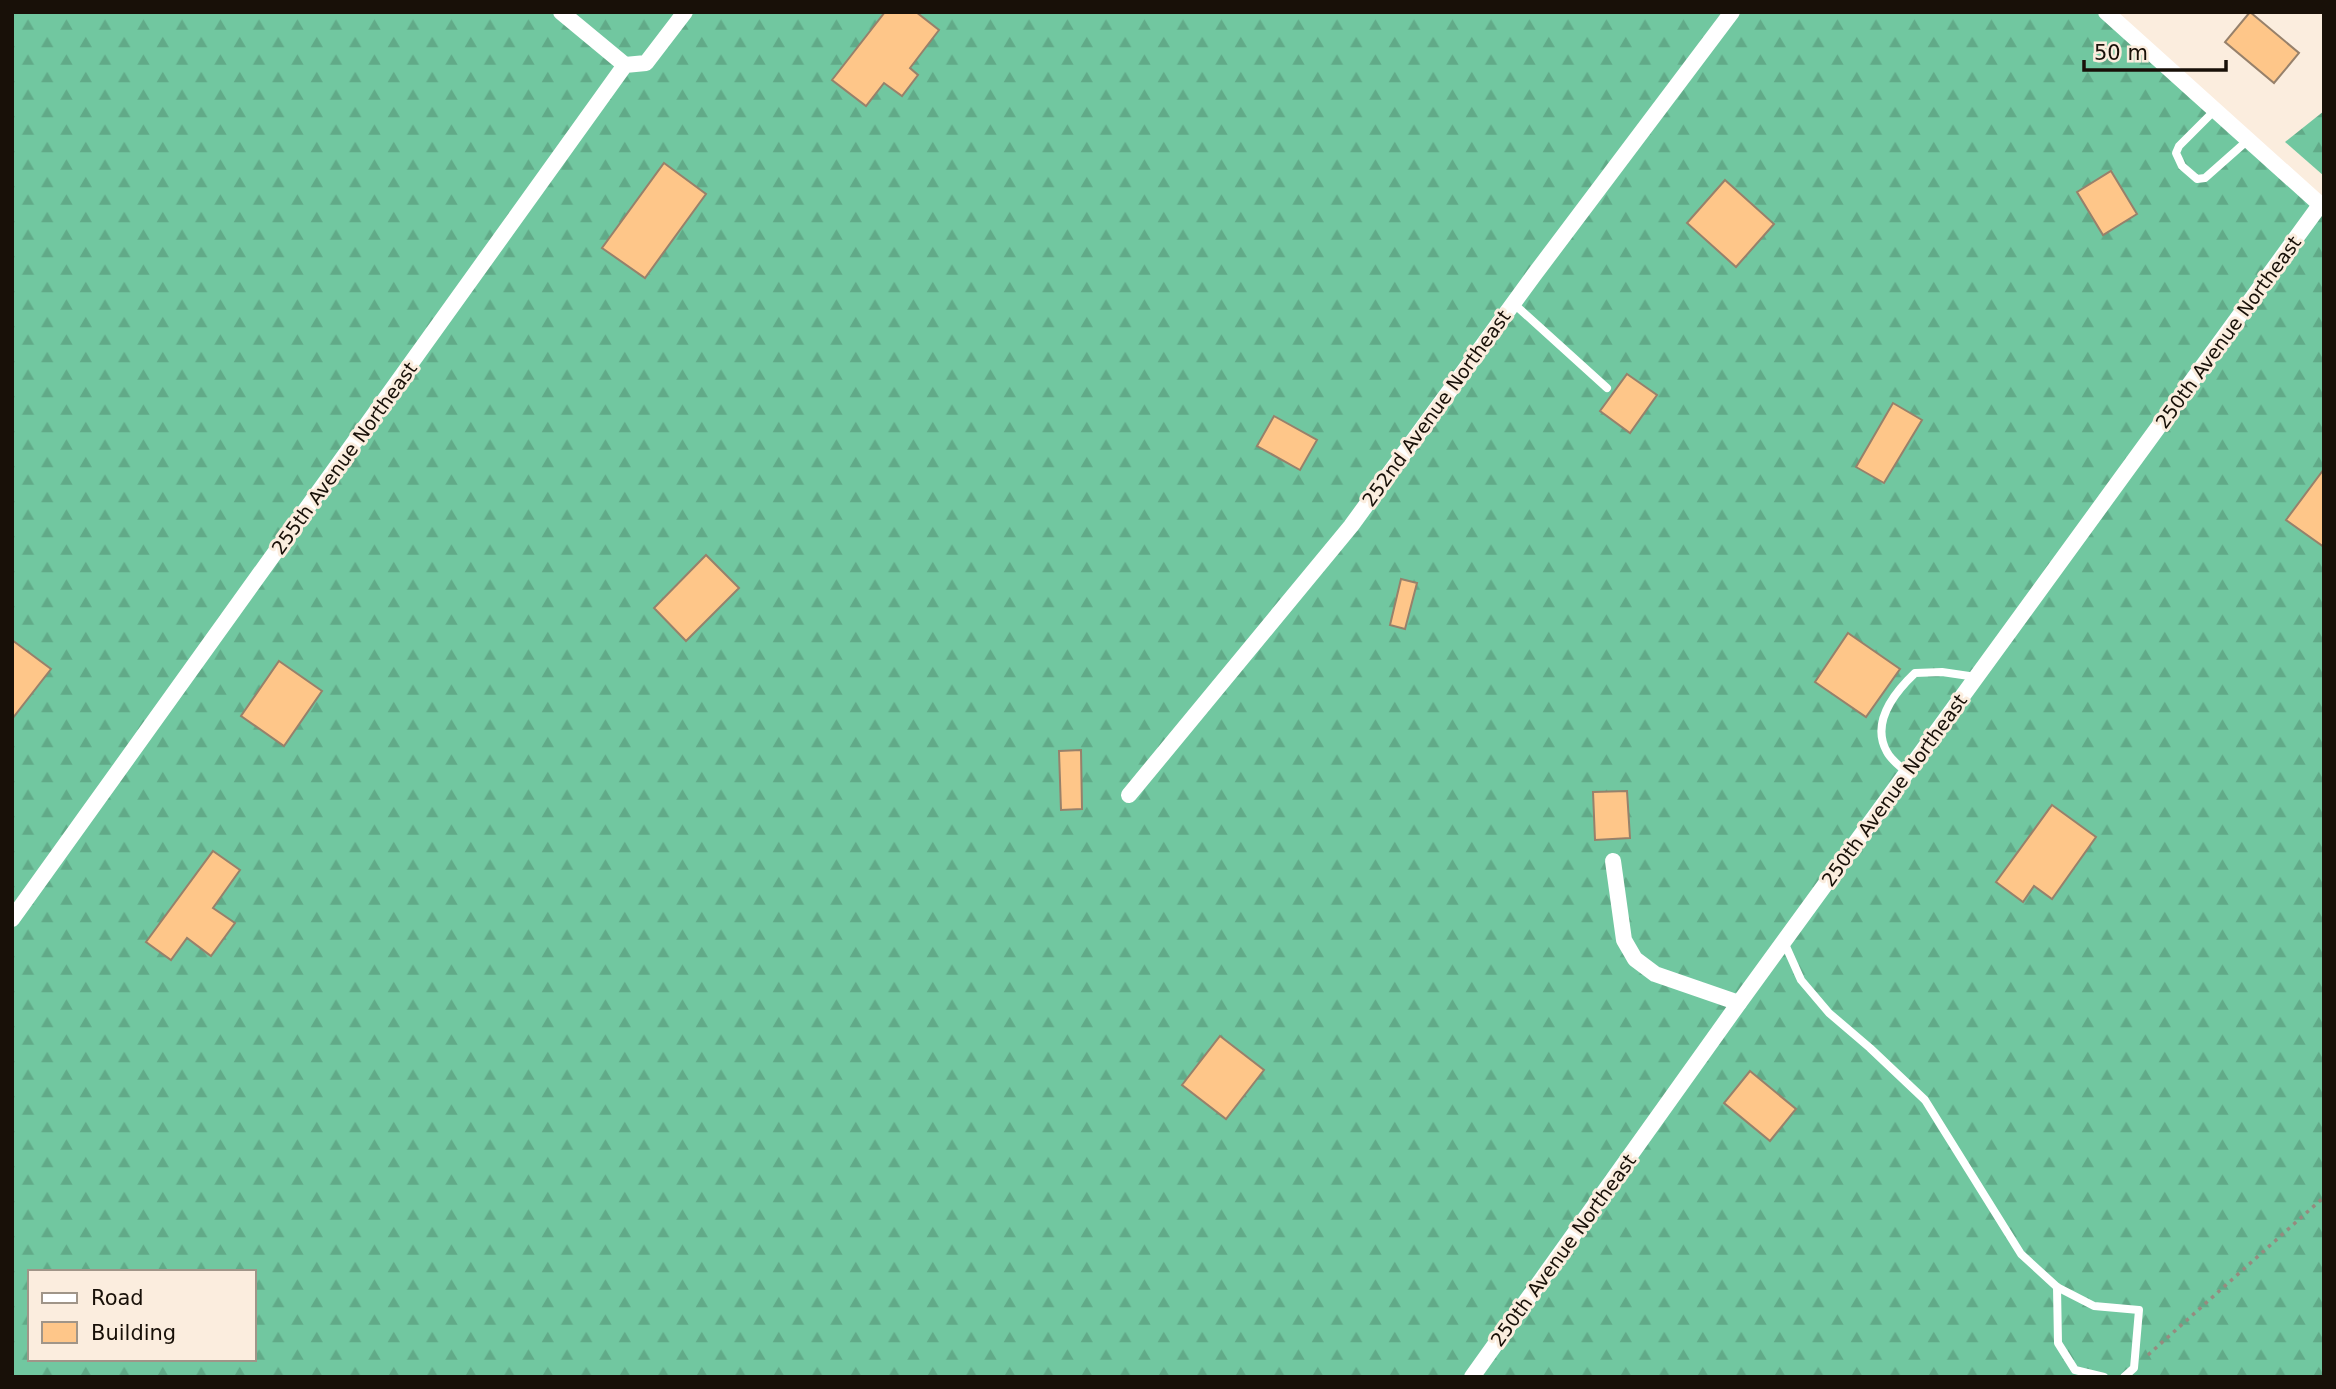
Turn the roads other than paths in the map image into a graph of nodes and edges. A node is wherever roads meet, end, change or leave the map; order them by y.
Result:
1 (561, 12) edge
2 (685, 12) edge
3 (1732, 12) edge
4 (2106, 12) edge
5 (625, 65) junction
6 (2215, 110) junction
7 (2248, 140) junction
8 (2322, 207) edge
9 (1513, 303) junction
10 (1607, 388) dead end
11 (1976, 677) junction
12 (1907, 773) junction
13 (1129, 795) dead end
14 (1613, 861) dead end
15 (12, 919) edge
16 (1784, 942) junction
17 (1739, 1003) junction
18 (2057, 1287) junction
19 (1472, 1377) edge
20 (2104, 1377) edge
21 (2124, 1377) edge

1 - 5 street
2 - 5 street
3 - 9 street, 252nd Avenue Northeast
4 - 6 street
5 - 15 street, 255th Avenue Northeast
6 - 7 street
6 - 7 lane
7 - 8 street
8 - 11 street, 250th Avenue Northeast
9 - 10 lane
9 - 13 street, 252nd Avenue Northeast
11 - 12 street, 250th Avenue Northeast
11 - 12 lane
12 - 16 street, 250th Avenue Northeast
14 - 17 street
16 - 17 street, 250th Avenue Northeast
16 - 18 lane
17 - 19 street, 250th Avenue Northeast
18 - 20 lane
18 - 21 lane

